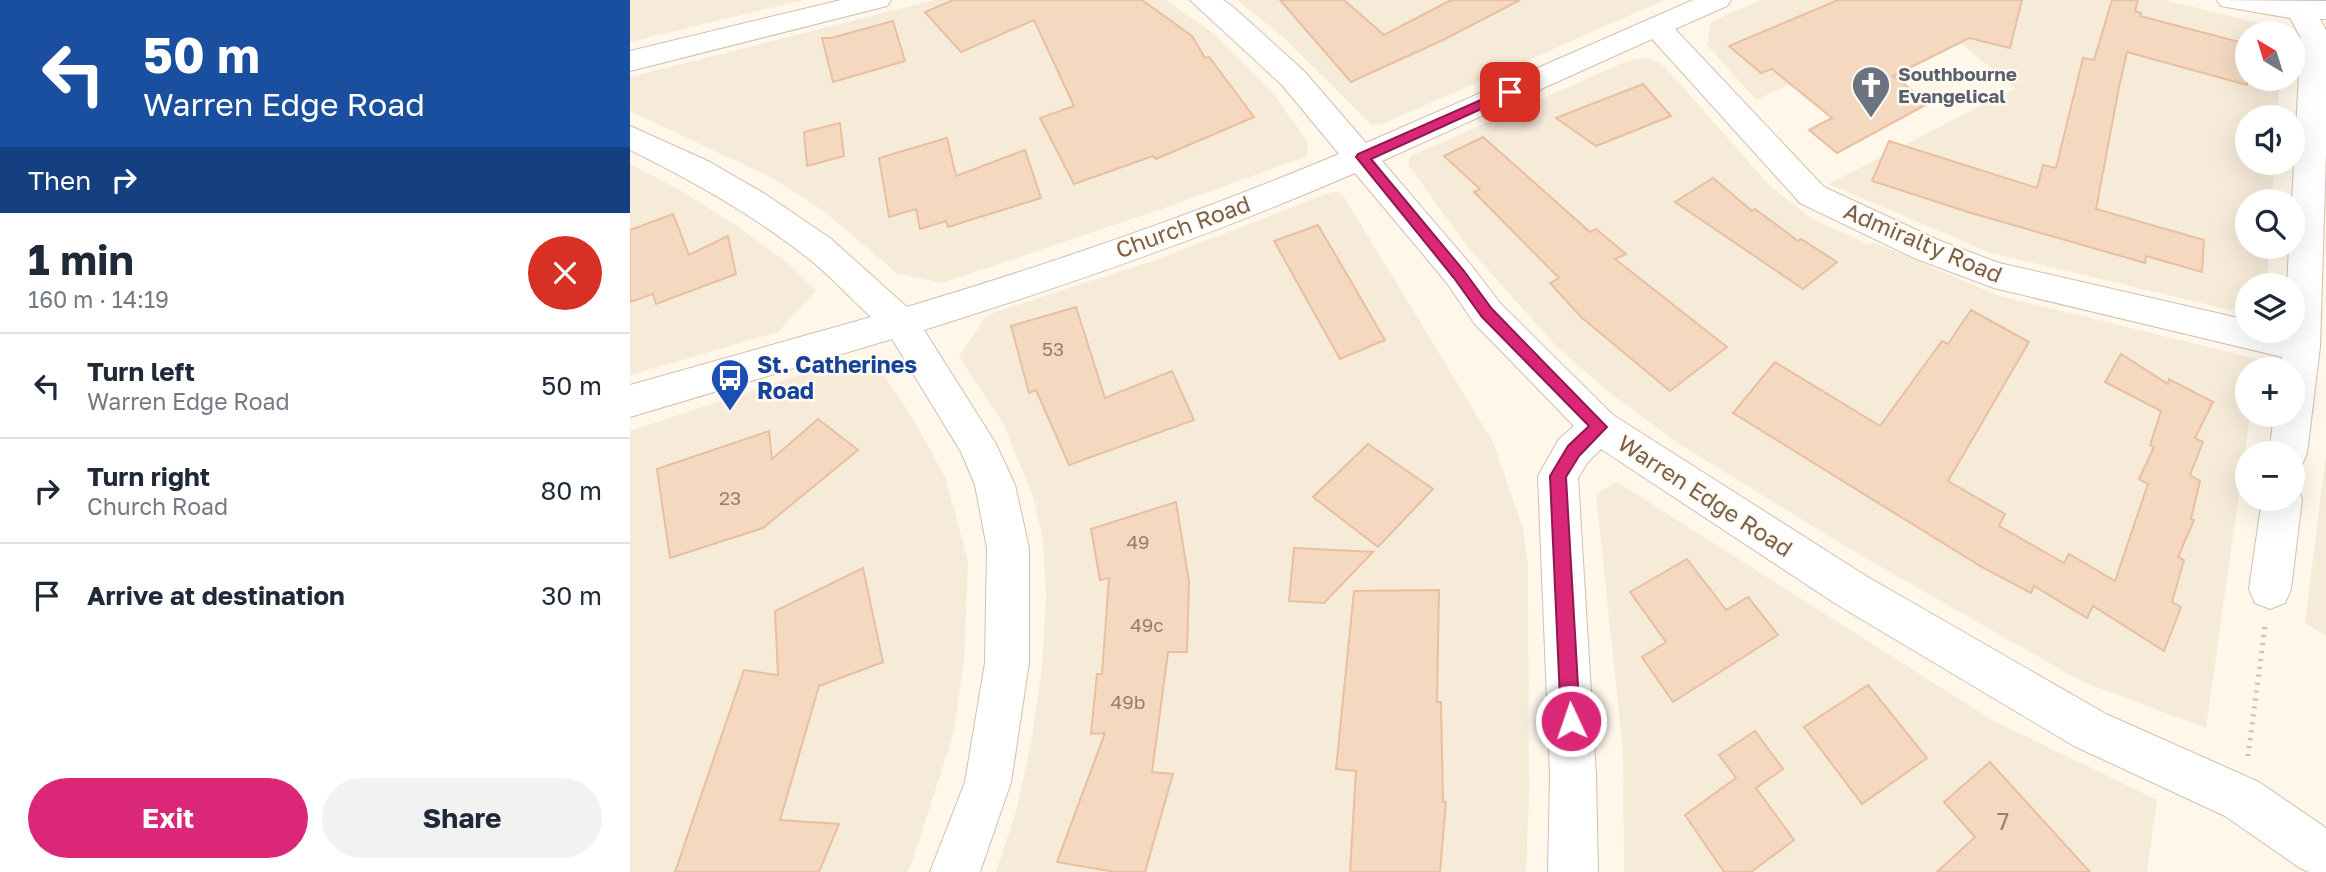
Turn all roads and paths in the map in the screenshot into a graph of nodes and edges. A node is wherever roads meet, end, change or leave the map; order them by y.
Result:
1 (877, 0) edge
2 (1204, 0) edge
3 (1717, 0) edge
4 (2231, 0) edge
5 (2313, 11) edge
6 (1657, 26) junction
7 (630, 61) edge
8 (630, 137) edge
9 (1363, 157) junction
10 (901, 324) junction
11 (2302, 347) junction
12 (630, 401) edge
13 (1599, 427) junction
14 (2290, 441) edge
15 (2280, 511) edge
16 (2270, 589) joint
17 (2242, 799) junction
18 (2315, 855) edge
19 (955, 872) edge
20 (1573, 872) edge

1 - 7 street
2 - 9 street, Warren Edge Road
3 - 6 street, Church Road
4 - 5 street
5 - 11 street
6 - 9 street, Church Road
6 - 11 street, Admiralty Road
8 - 10 street
9 - 10 street, Church Road
9 - 13 street, Warren Edge Road
10 - 12 street, Church Road
10 - 19 street
11 - 14 street
13 - 17 street, Warren Edge Road
13 - 20 street
15 - 16 street
16 - 17 path
17 - 18 street, Warren Edge Road

